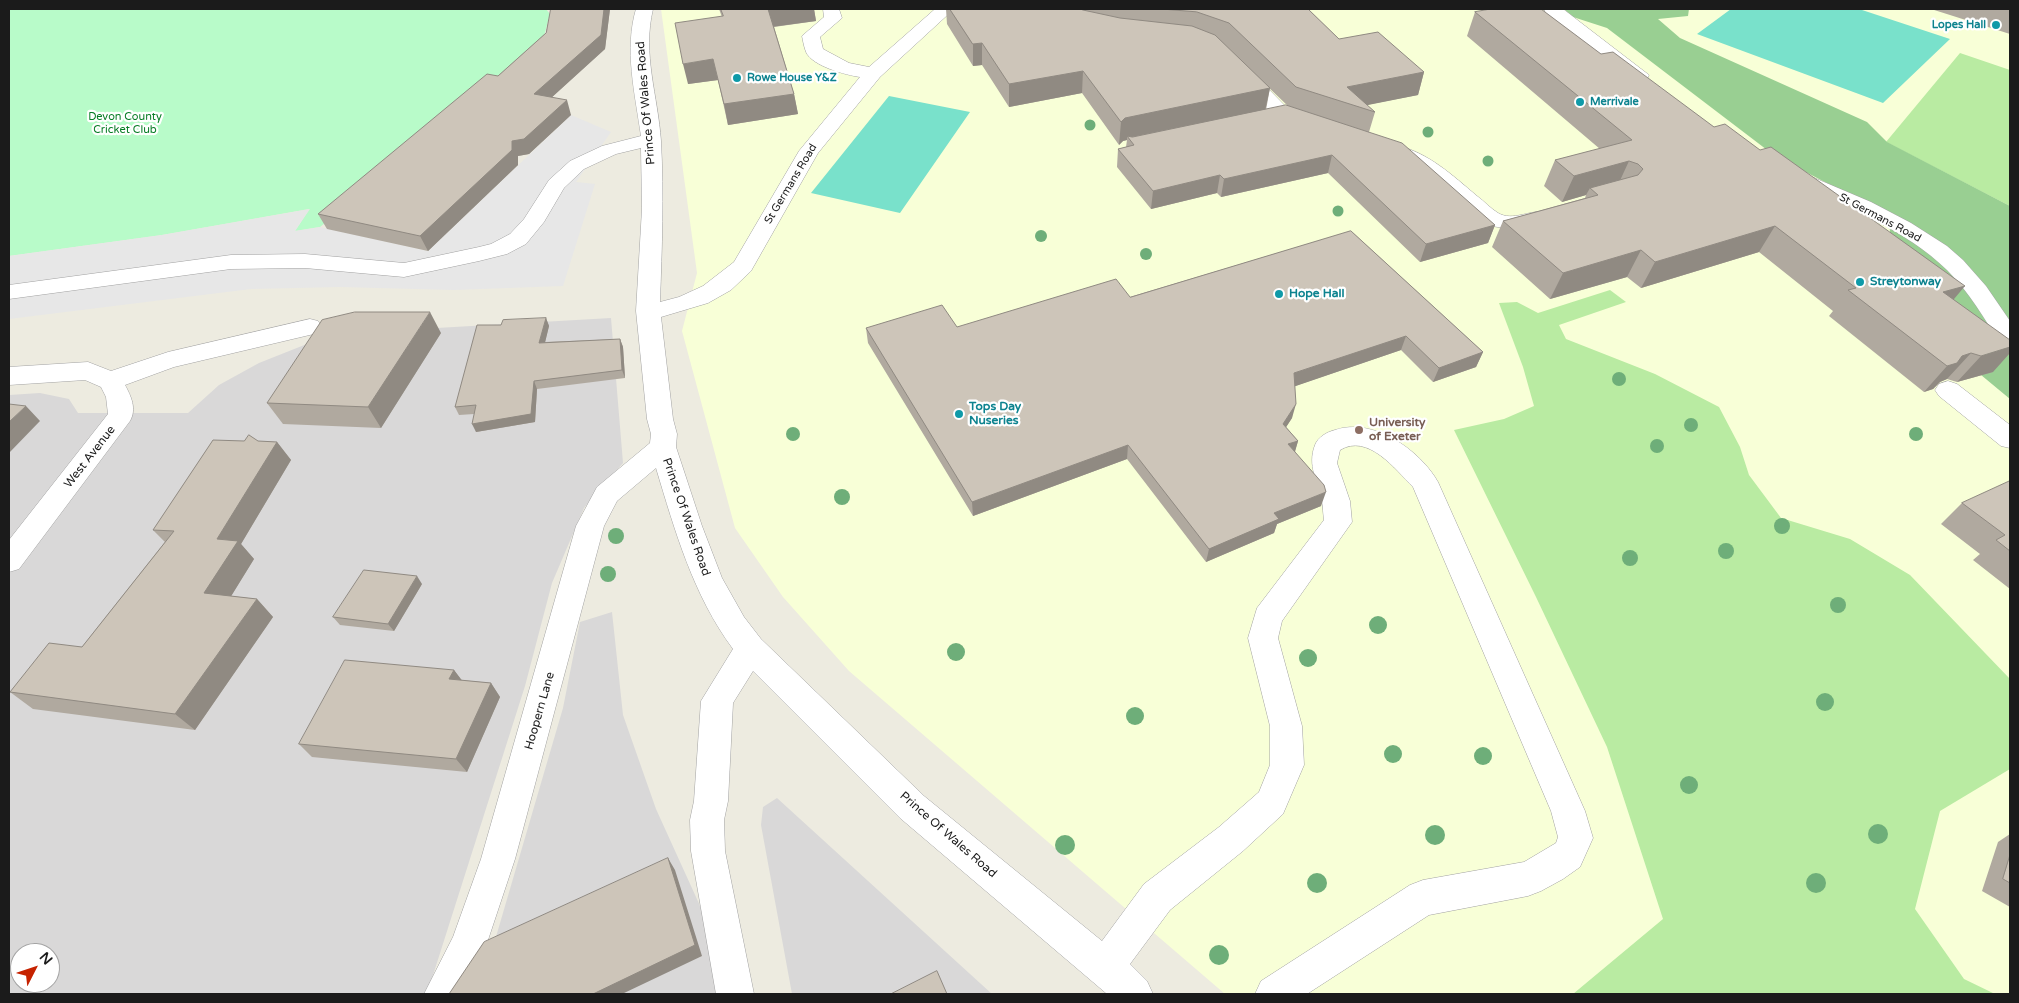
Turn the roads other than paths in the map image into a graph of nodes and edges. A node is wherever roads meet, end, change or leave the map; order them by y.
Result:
1 (644, 9) edge
2 (831, 9) edge
3 (945, 9) edge
4 (1552, 9) edge
5 (1232, 63) edge
6 (873, 73) junction
7 (1656, 86) edge
8 (1325, 129) edge
9 (652, 139) junction
10 (1380, 146) edge
11 (1786, 171) edge
12 (1553, 213) edge
13 (9, 292) edge
14 (648, 311) junction
15 (310, 327) dead end
16 (2010, 339) edge
17 (9, 376) edge
18 (110, 382) junction
19 (1948, 390) edge
20 (2010, 438) edge
21 (662, 447) junction
22 (9, 561) edge
23 (750, 648) junction
24 (1105, 967) junction
25 (443, 994) edge
26 (735, 994) edge
27 (1134, 994) edge
28 (1274, 994) edge

1 - 9 street, Prince Of Wales Road
2 - 6 street
3 - 6 street, St Germans Road
4 - 7 street
5 - 8 street
6 - 14 street, St Germans Road
9 - 13 street
9 - 14 street, Prince Of Wales Road
10 - 12 street
11 - 16 street, St Germans Road
14 - 21 street, Prince Of Wales Road
15 - 18 street
17 - 18 street
18 - 22 street, West Avenue
19 - 20 street
21 - 23 street, Prince Of Wales Road
21 - 25 street, Hoopern Lane
23 - 24 street, Prince Of Wales Road
23 - 26 street
24 - 27 street, Prince Of Wales Road
24 - 28 street

